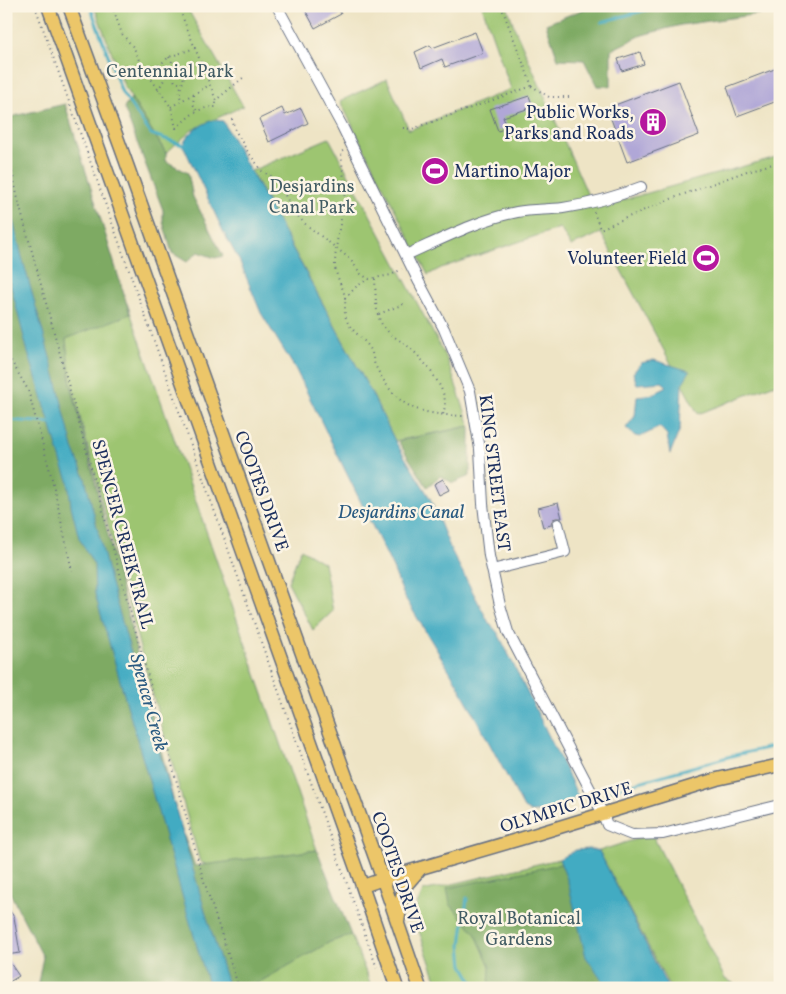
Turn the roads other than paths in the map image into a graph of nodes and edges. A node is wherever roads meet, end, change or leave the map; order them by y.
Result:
1 (48, 6) edge
2 (69, 6) edge
3 (277, 6) edge
4 (641, 187) dead end
5 (409, 260) junction
6 (558, 524) dead end
7 (492, 570) junction
8 (780, 765) edge
9 (780, 805) edge
10 (603, 814) junction
11 (420, 869) junction
12 (383, 879) junction
13 (363, 886) junction
14 (398, 925) junction
15 (397, 988) edge
16 (420, 988) edge

1 - 13 main road
2 - 12 main road, COOTES DRIVE
3 - 5 street, KING STREET EAST
4 - 5 street
5 - 7 street, KING STREET EAST
6 - 7 street
7 - 10 street, KING STREET EAST
8 - 10 main road, OLYMPIC DRIVE
9 - 10 street, KING STREET EAST
10 - 11 main road, OLYMPIC DRIVE
11 - 12 main road, OLYMPIC DRIVE
11 - 14 main road
12 - 13 main road, OLYMPIC DRIVE
12 - 14 main road, COOTES DRIVE
13 - 15 main road
14 - 16 main road, COOTES DRIVE

